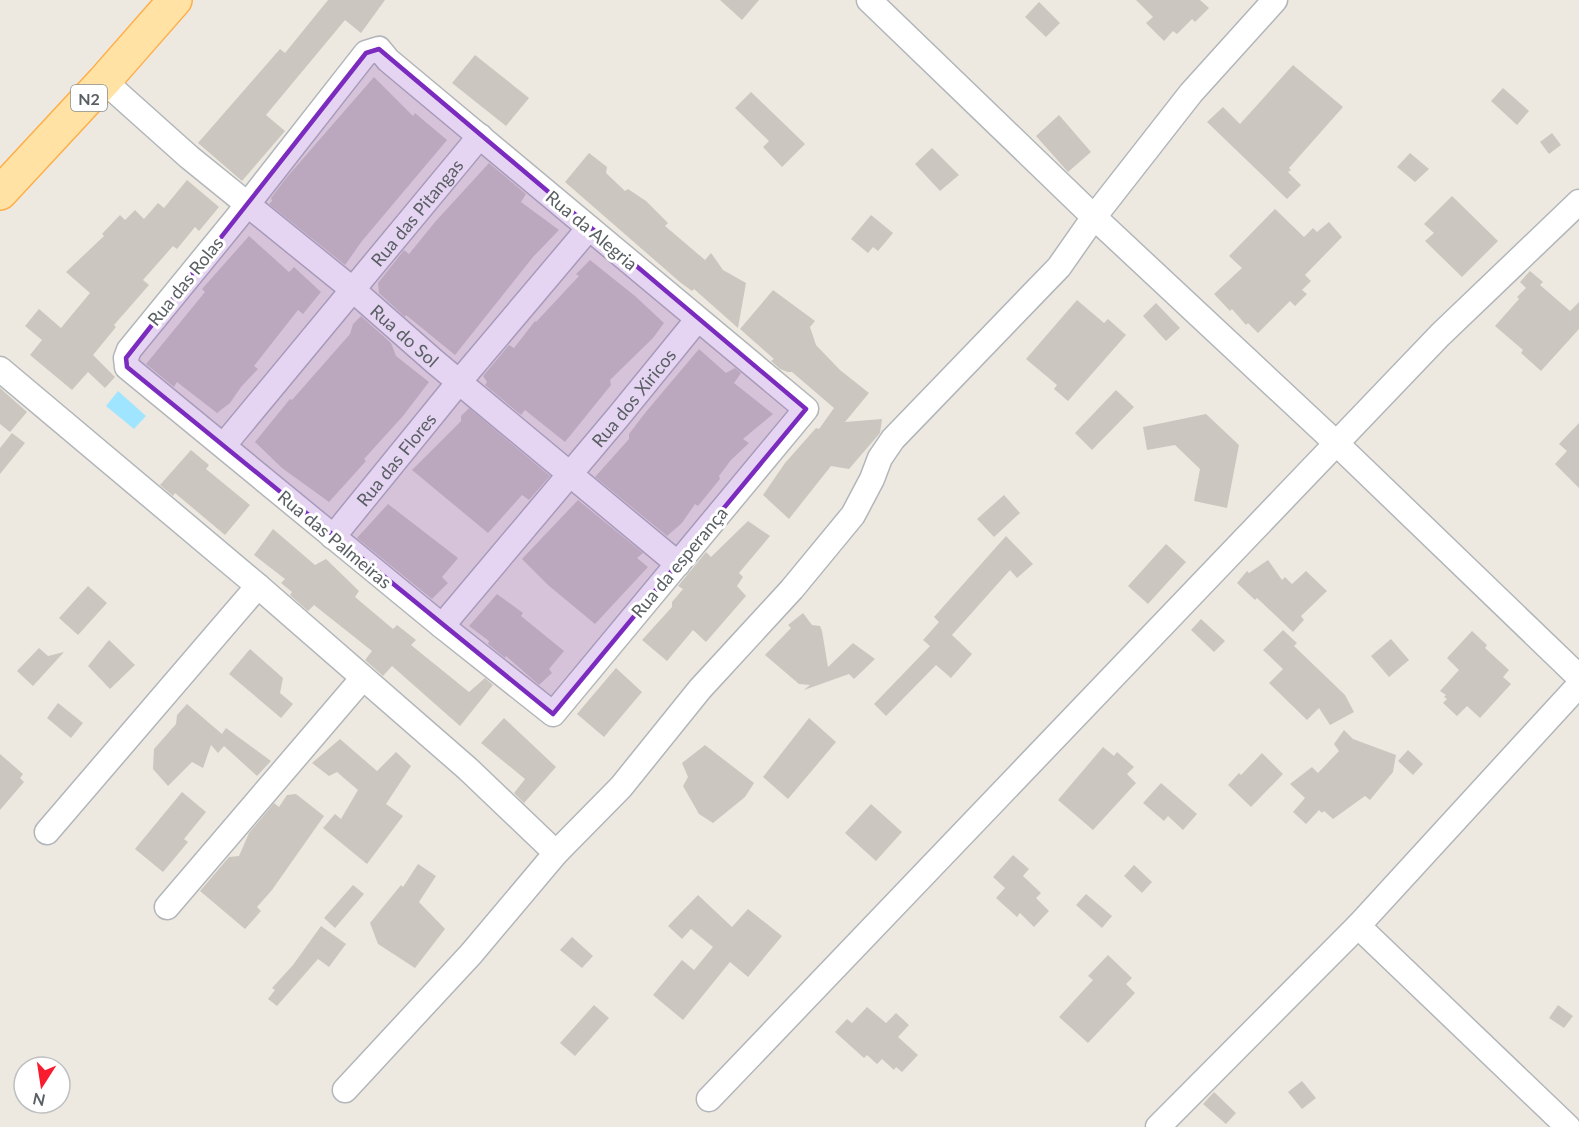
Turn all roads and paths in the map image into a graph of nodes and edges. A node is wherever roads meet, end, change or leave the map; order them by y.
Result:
1 (175, 0) edge
2 (869, 0) edge
3 (1275, 0) edge
4 (379, 49) joint
5 (104, 81) junction
6 (480, 136) junction
7 (0, 193) edge
8 (1579, 202) edge
9 (246, 205) junction
10 (1094, 217) junction
11 (589, 228) junction
12 (352, 289) junction
13 (697, 320) junction
14 (126, 358) joint
15 (0, 369) edge
16 (459, 382) junction
17 (806, 409) joint
18 (1336, 442) junction
19 (224, 445) junction
20 (570, 474) junction
21 (333, 537) junction
22 (678, 564) junction
23 (258, 586) junction
24 (442, 627) junction
25 (1579, 677) edge
26 (362, 679) junction
27 (1579, 686) edge
28 (553, 714) joint
29 (47, 832) dead end
30 (555, 854) junction
31 (167, 907) dead end
32 (1358, 926) junction
33 (345, 1090) dead end
34 (710, 1099) dead end
35 (1158, 1127) edge
36 (1568, 1127) edge

1 - 5 main road, N2
2 - 10 street
3 - 10 street
4 - 6 street, Rua da Alegria
4 - 9 street, Rua das Rolas
5 - 7 main road, N2
5 - 9 street, Rua do Sol
6 - 11 street, Rua da Alegria
6 - 12 street, Rua das Pitangas
8 - 18 street
9 - 12 street, Rua do Sol
9 - 14 street, Rua das Rolas
10 - 18 street
10 - 30 street
11 - 13 street, Rua da Alegria
11 - 16 street, Rua das Flores
12 - 16 street, Rua do Sol
12 - 19 street, Rua das Pitangas
13 - 17 street, Rua da Alegria
13 - 20 street, Rua dos Xiricos
14 - 19 street, Rua das Palmeiras
15 - 23 street
16 - 20 street, Rua do Sol
16 - 21 street, Rua das Flores
17 - 22 street, Rua da esperança
18 - 25 street
18 - 34 street
19 - 21 street, Rua das Palmeiras
20 - 22 street, Rua do Sol
20 - 24 street, Rua dos Xiricos
21 - 24 street, Rua das Palmeiras
22 - 28 street, Rua da esperança
23 - 26 street
23 - 29 street
24 - 28 street, Rua das Palmeiras
26 - 30 street
26 - 31 street
27 - 32 street
30 - 33 street
32 - 35 street
32 - 36 street

